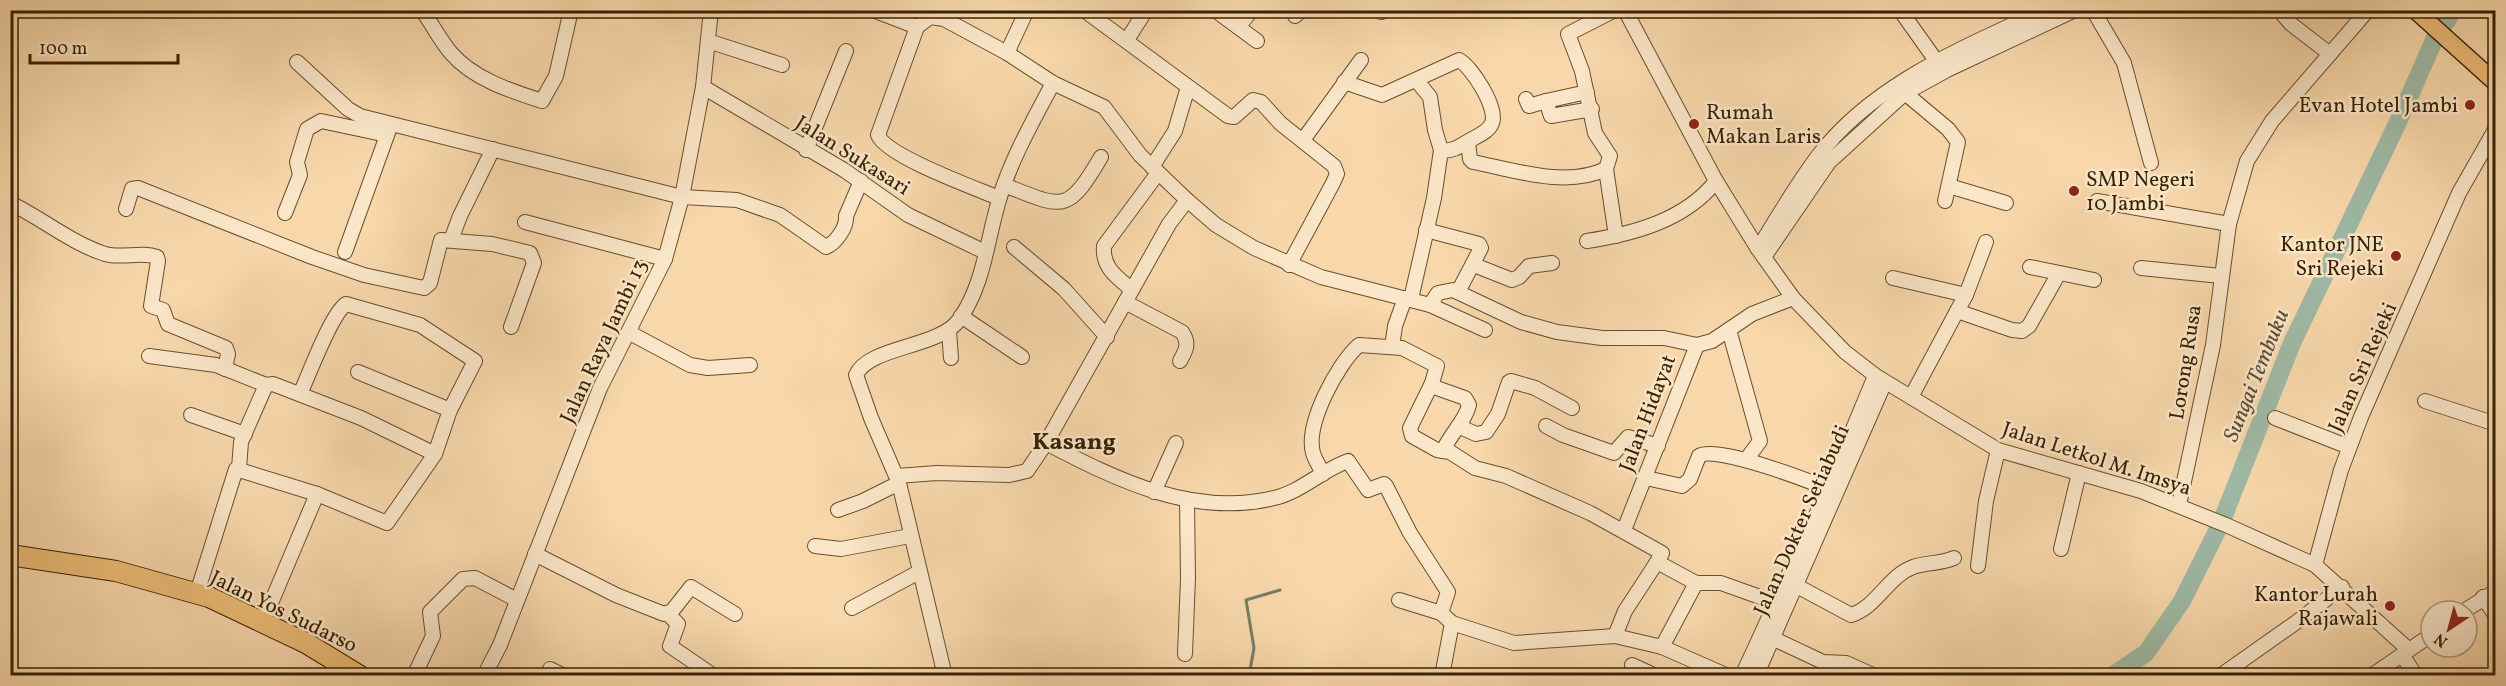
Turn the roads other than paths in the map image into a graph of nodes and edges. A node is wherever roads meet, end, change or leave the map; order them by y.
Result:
1 (422, 10) edge
2 (571, 10) edge
3 (711, 10) edge
4 (873, 10) edge
5 (1028, 10) edge
6 (1084, 10) edge
7 (1146, 10) edge
8 (1215, 10) edge
9 (1252, 10) edge
10 (1615, 10) edge
11 (1625, 10) edge
12 (1900, 10) edge
13 (2044, 10) edge
14 (2075, 10) edge
15 (2092, 10) edge
16 (2279, 10) edge
17 (2368, 10) edge
18 (2415, 10) edge
19 (1102, 15) edge
20 (916, 27) junction
21 (1238, 27) junction
22 (1127, 40) junction
23 (708, 41) junction
24 (1257, 41) dead end
25 (846, 51) dead end
26 (1008, 53) junction
27 (2331, 54) junction
28 (1361, 60) dead end
29 (297, 62) dead end
30 (1937, 62) junction
31 (782, 65) dead end
32 (1417, 81) junction
33 (1344, 82) junction
34 (1053, 83) junction
35 (2496, 83) edge
36 (703, 87) junction
37 (1188, 87) junction
38 (1587, 92) junction
39 (1905, 93) junction
40 (1526, 99) dead end
41 (1546, 101) junction
42 (1592, 109) junction
43 (1863, 120) junction
44 (2496, 128) edge
45 (389, 129) junction
46 (1303, 140) junction
47 (1468, 141) junction
48 (493, 149) junction
49 (806, 150) junction
50 (1441, 150) junction
51 (1101, 157) dead end
52 (2151, 163) dead end
53 (1606, 169) junction
54 (1155, 170) junction
55 (861, 181) junction
56 (1716, 181) junction
57 (1948, 186) junction
58 (1002, 191) junction
59 (682, 197) junction
60 (1187, 200) junction
61 (1945, 201) dead end
62 (2097, 201) dead end
63 (10, 203) edge
64 (2006, 204) dead end
65 (126, 209) dead end
66 (285, 213) dead end
67 (525, 222) dead end
68 (2229, 224) junction
69 (1426, 230) junction
70 (1616, 236) junction
71 (451, 240) junction
72 (1587, 241) dead end
73 (1986, 242) dead end
74 (1014, 247) dead end
75 (345, 252) dead end
76 (985, 252) junction
77 (1761, 253) junction
78 (664, 259) junction
79 (1552, 263) dead end
80 (1288, 265) junction
81 (1474, 265) junction
82 (2030, 267) dead end
83 (2141, 268) dead end
84 (2059, 273) junction
85 (2221, 276) junction
86 (1893, 278) dead end
87 (2094, 280) dead end
88 (1458, 292) junction
89 (1966, 295) junction
90 (1128, 296) junction
91 (1408, 298) junction
92 (1793, 298) junction
93 (1430, 305) junction
94 (1957, 311) junction
95 (961, 316) junction
96 (511, 327) dead end
97 (1485, 330) dead end
98 (1729, 330) junction
99 (950, 331) junction
100 (630, 333) junction
101 (1107, 337) junction
102 (1697, 345) junction
103 (1392, 347) junction
104 (149, 356) dead end
105 (1022, 357) dead end
106 (951, 358) dead end
107 (1180, 361) dead end
108 (750, 365) dead end
109 (225, 369) junction
110 (358, 372) dead end
111 (1880, 379) junction
112 (266, 385) junction
113 (1431, 386) junction
114 (300, 394) junction
115 (1911, 397) junction
116 (2425, 401) dead end
117 (1572, 408) dead end
118 (450, 410) junction
119 (191, 415) dead end
120 (2275, 418) dead end
121 (2496, 424) edge
122 (1458, 426) junction
123 (1546, 426) dead end
124 (245, 434) junction
125 (1046, 443) junction
126 (1176, 443) dead end
127 (1658, 446) junction
128 (2349, 447) junction
129 (1998, 450) junction
130 (1443, 451) junction
131 (435, 454) junction
132 (1746, 460) junction
133 (239, 468) junction
134 (2079, 473) junction
135 (1323, 474) junction
136 (1646, 478) junction
137 (898, 479) junction
138 (1833, 491) junction
139 (1154, 492) junction
140 (317, 494) junction
141 (1187, 500) junction
142 (2179, 505) junction
143 (838, 510) dead end
144 (1624, 530) junction
145 (910, 536) junction
146 (815, 546) dead end
147 (2061, 549) dead end
148 (534, 554) junction
149 (10, 555) edge
150 (1954, 558) dead end
151 (1657, 562) junction
152 (2315, 565) junction
153 (1978, 566) dead end
154 (919, 572) junction
155 (1696, 583) junction
156 (1795, 585) junction
157 (2342, 587) junction
158 (197, 593) junction
159 (2489, 594) edge
160 (517, 600) junction
161 (1398, 600) dead end
162 (1774, 602) junction
163 (852, 608) dead end
164 (1441, 613) junction
165 (668, 614) junction
166 (735, 614) dead end
167 (2496, 616) edge
168 (263, 622) junction
169 (1452, 623) junction
170 (1615, 636) junction
171 (1772, 638) junction
172 (2419, 643) edge
173 (1662, 647) junction
174 (2406, 652) junction
175 (1185, 654) dead end
176 (1632, 665) dead end
177 (550, 669) dead end
178 (1843, 669) edge
179 (711, 674) dead end
180 (360, 675) edge
181 (414, 675) edge
182 (484, 675) edge
183 (564, 675) edge
184 (945, 675) edge
185 (1442, 675) edge
186 (1656, 675) edge
187 (1728, 675) edge
188 (1742, 675) edge
189 (1756, 675) edge
190 (1875, 675) edge
191 (2220, 675) edge
192 (2371, 675) edge
193 (2416, 675) edge

1 - 2 street
3 - 23 street, Jalan Raya Jambi 13
4 - 20 street
5 - 26 street
6 - 19 street
7 - 22 street
8 - 21 street
9 - 21 street
10 - 38 street
11 - 56 street, Jalan Letkol M. Imsya
12 - 30 street
13 - 30 street
14 - 39 street
15 - 52 street
16 - 27 street
17 - 27 street, Lorong Rusa
18 - 35 main road
19 - 22 street
20 - 26 street
20 - 58 street
21 - 24 street
22 - 37 street
23 - 31 street
23 - 36 street, Jalan Raya Jambi 13
25 - 49 street
26 - 34 street
27 - 68 street, Lorong Rusa
28 - 33 street
29 - 45 street
30 - 43 street
32 - 33 street
32 - 47 street
32 - 50 street
33 - 46 street
34 - 54 street
34 - 58 street
36 - 49 street, Jalan Sukasari
36 - 59 street, Jalan Raya Jambi 13
37 - 46 street
37 - 54 street
38 - 41 street
38 - 42 street
39 - 43 street
39 - 57 street
40 - 41 street
41 - 42 street
42 - 53 street
43 - 77 street
44 - 128 street, Jalan Sri Rejeki
45 - 48 street
45 - 66 street
45 - 75 street
46 - 80 street
47 - 50 street
47 - 53 street
48 - 59 street
48 - 71 street
49 - 55 street, Jalan Sukasari
50 - 69 street
51 - 58 street
53 - 70 street
54 - 60 street
54 - 90 street
55 - 59 street
55 - 76 street, Jalan Sukasari
56 - 70 street
56 - 77 street, Jalan Letkol M. Imsya
57 - 61 street
57 - 64 street
58 - 76 street
59 - 78 street, Jalan Raya Jambi 13
60 - 80 street
60 - 90 street
62 - 68 street
63 - 109 street
65 - 71 street
67 - 78 street
68 - 85 street, Lorong Rusa
69 - 81 street
69 - 91 street
70 - 72 street
71 - 96 street
73 - 89 street
74 - 101 street
76 - 95 street
77 - 92 street, Jalan Letkol M. Imsya
78 - 100 street, Jalan Raya Jambi 13
79 - 81 street
80 - 91 street
81 - 88 street
82 - 84 street
83 - 85 street
84 - 87 street
84 - 94 street
85 - 142 street, Lorong Rusa
86 - 89 street
88 - 93 street
88 - 102 street
89 - 94 street
90 - 101 street
90 - 107 street
91 - 93 street
91 - 103 street
92 - 98 street, Jalan Hidayat
92 - 111 street, Jalan Letkol M. Imsya
93 - 97 street
94 - 115 street
95 - 99 street
95 - 105 street
98 - 102 street, Jalan Hidayat
98 - 132 street
99 - 106 street
99 - 137 street
100 - 108 street
100 - 148 street, Jalan Raya Jambi 13
101 - 125 street
102 - 127 street, Jalan Hidayat
103 - 113 street
103 - 135 street
104 - 109 street
109 - 112 street
110 - 118 street
111 - 115 street, Jalan Letkol M. Imsya
111 - 138 street, Jalan Dokter Setiabudi
112 - 114 street
112 - 124 street
113 - 122 street
113 - 130 street
114 - 118 street
114 - 131 street
115 - 129 street, Jalan Letkol M. Imsya
116 - 121 street
117 - 122 street
118 - 131 street
119 - 124 street
120 - 128 street
122 - 130 street
123 - 127 street
124 - 133 street
125 - 137 street
125 - 139 street
126 - 139 street
127 - 136 street, Jalan Hidayat
128 - 152 street, Jalan Sri Rejeki
129 - 134 street, Jalan Letkol M. Imsya
129 - 153 street
130 - 144 street
131 - 140 street
132 - 136 street
132 - 138 street
133 - 140 street
133 - 158 street
134 - 142 street, Jalan Letkol M. Imsya
134 - 147 street
135 - 141 street
135 - 164 street
136 - 144 street, Jalan Hidayat
137 - 143 street
137 - 145 street
138 - 156 street, Jalan Dokter Setiabudi
138 - 162 street
139 - 141 street
140 - 168 street
141 - 175 street
142 - 152 street, Jalan Letkol M. Imsya
144 - 151 street
145 - 146 street
145 - 154 street
148 - 160 street, Jalan Raya Jambi 13
148 - 165 street
149 - 158 highway, Jalan Yos Sudarso
150 - 156 street
151 - 155 street
151 - 170 street
152 - 157 street, Jalan Letkol M. Imsya
154 - 163 street
154 - 184 street
155 - 162 street
155 - 173 street
156 - 171 street, Jalan Dokter Setiabudi
157 - 174 street, Jalan Letkol M. Imsya
157 - 191 street
158 - 168 highway, Jalan Yos Sudarso
159 - 167 street
160 - 181 street
160 - 182 street, Jalan Raya Jambi 13
161 - 164 street
162 - 188 street
164 - 169 street
165 - 166 street
165 - 179 street
168 - 180 highway, Jalan Yos Sudarso
169 - 170 street
169 - 185 street
170 - 173 street
171 - 178 street
171 - 189 street, Jalan Dokter Setiabudi
172 - 174 street
173 - 187 street
174 - 192 street
174 - 193 street, Jalan Letkol M. Imsya
176 - 186 street
177 - 183 street
178 - 190 street

